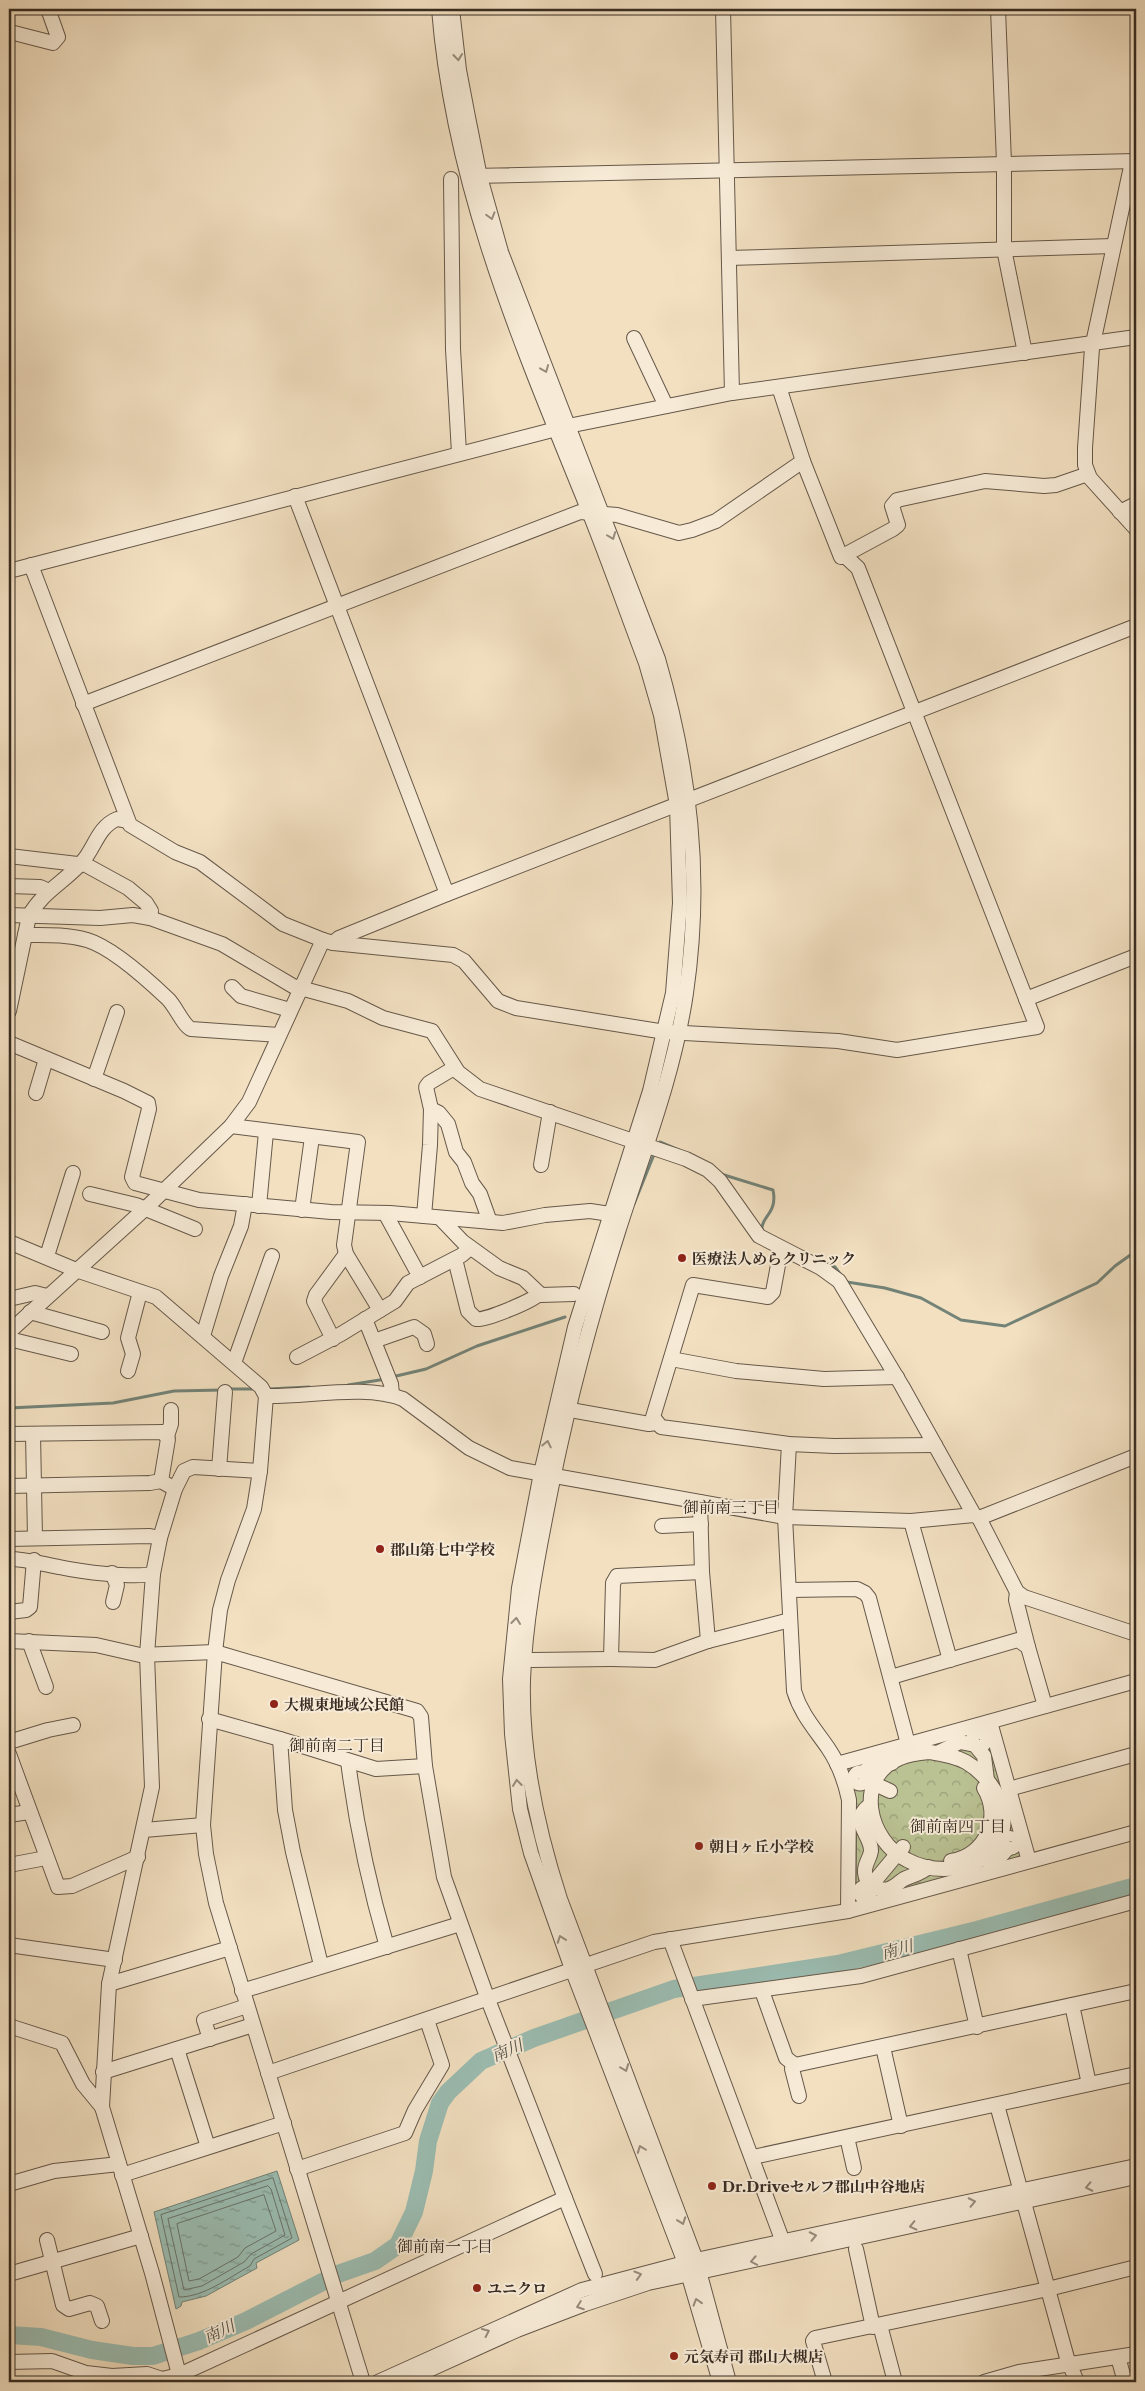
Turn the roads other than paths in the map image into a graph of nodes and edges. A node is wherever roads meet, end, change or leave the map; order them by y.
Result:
1 (48, 9) edge
2 (439, 9) edge
3 (452, 9) edge
4 (723, 9) edge
5 (998, 9) edge
6 (9, 34) edge
7 (1134, 162) edge
8 (1004, 163) junction
9 (726, 171) junction
10 (473, 176) junction
11 (451, 179) dead end
12 (1113, 246) junction
13 (1004, 249) junction
14 (730, 258) junction
15 (1136, 337) edge
16 (634, 338) dead end
17 (1094, 344) junction
18 (1025, 353) junction
19 (779, 387) junction
20 (732, 393) junction
21 (666, 406) junction
22 (561, 427) junction
23 (459, 453) junction
24 (803, 461) junction
25 (1088, 474) junction
26 (295, 496) junction
27 (1136, 504) edge
28 (1120, 512) junction
29 (589, 513) junction
30 (604, 515) junction
31 (1136, 529) edge
32 (845, 556) junction
33 (31, 565) junction
34 (9, 571) edge
35 (337, 607) junction
36 (1136, 626) edge
37 (83, 704) junction
38 (914, 712) junction
39 (683, 803) junction
40 (128, 822) junction
41 (9, 856) edge
42 (80, 864) junction
43 (9, 886) edge
44 (49, 891) junction
45 (447, 894) junction
46 (9, 915) edge
47 (29, 916) junction
48 (150, 918) junction
49 (25, 935) junction
50 (328, 942) junction
51 (1136, 956) edge
52 (232, 987) dead end
53 (300, 988) junction
54 (1026, 1000) junction
55 (290, 1010) junction
56 (9, 1011) edge
57 (117, 1012) dead end
58 (671, 1032) junction
59 (279, 1035) junction
60 (9, 1044) edge
61 (46, 1059) junction
62 (454, 1068) junction
63 (94, 1079) junction
64 (36, 1093) dead end
65 (430, 1109) junction
66 (550, 1112) junction
67 (231, 1126) junction
68 (266, 1132) junction
69 (312, 1137) junction
70 (640, 1144) junction
71 (541, 1165) dead end
72 (73, 1173) dead end
73 (165, 1190) junction
74 (90, 1194) dead end
75 (252, 1205) junction
76 (145, 1208) junction
77 (302, 1210) junction
78 (385, 1212) junction
79 (348, 1213) junction
80 (610, 1214) junction
81 (424, 1216) junction
82 (440, 1218) junction
83 (490, 1222) junction
84 (195, 1229) dead end
85 (9, 1242) edge
86 (470, 1248) junction
87 (781, 1249) junction
88 (346, 1254) junction
89 (47, 1256) junction
90 (272, 1256) dead end
91 (455, 1259) junction
92 (76, 1270) junction
93 (420, 1277) junction
94 (140, 1292) junction
95 (539, 1294) junction
96 (574, 1294) dead end
97 (47, 1296) junction
98 (9, 1299) edge
99 (380, 1310) junction
100 (30, 1312) junction
101 (365, 1319) junction
102 (9, 1332) edge
103 (102, 1332) dead end
104 (203, 1336) junction
105 (9, 1339) edge
106 (333, 1339) junction
107 (374, 1341) junction
108 (427, 1344) dead end
109 (71, 1354) dead end
110 (297, 1357) dead end
111 (671, 1359) junction
112 (234, 1363) junction
113 (128, 1371) dead end
114 (897, 1377) junction
115 (225, 1392) dead end
116 (392, 1394) junction
117 (266, 1396) junction
118 (171, 1410) dead end
119 (576, 1410) dead end
120 (656, 1423) junction
121 (9, 1434) edge
122 (33, 1434) junction
123 (167, 1436) junction
124 (789, 1444) junction
125 (935, 1445) junction
126 (1136, 1456) edge
127 (219, 1468) junction
128 (260, 1471) junction
129 (547, 1474) junction
130 (160, 1481) junction
131 (9, 1486) edge
132 (34, 1486) junction
133 (175, 1490) junction
134 (700, 1502) junction
135 (976, 1516) junction
136 (786, 1517) junction
137 (911, 1521) junction
138 (701, 1524) junction
139 (662, 1526) dead end
140 (35, 1538) junction
141 (160, 1538) junction
142 (9, 1539) edge
143 (9, 1559) edge
144 (34, 1560) junction
145 (702, 1572) junction
146 (112, 1573) junction
147 (153, 1574) junction
148 (789, 1590) junction
149 (1017, 1592) junction
150 (113, 1602) dead end
151 (9, 1612) edge
152 (790, 1620) junction
153 (1136, 1634) edge
154 (9, 1641) edge
155 (29, 1641) junction
156 (708, 1641) junction
157 (1028, 1647) junction
158 (215, 1652) junction
159 (147, 1655) junction
160 (611, 1659) junction
161 (532, 1660) dead end
162 (950, 1660) junction
163 (891, 1677) junction
164 (1136, 1681) edge
165 (46, 1686) dead end
166 (1045, 1706) junction
167 (208, 1719) junction
168 (990, 1722) junction
169 (72, 1725) dead end
170 (280, 1739) junction
171 (9, 1742) edge
172 (908, 1744) junction
173 (936, 1753) junction
174 (9, 1754) edge
175 (1136, 1754) edge
176 (348, 1760) junction
177 (837, 1764) junction
178 (425, 1766) junction
179 (972, 1774) junction
180 (860, 1776) junction
181 (987, 1780) junction
182 (1009, 1789) junction
183 (890, 1791) dead end
184 (870, 1805) junction
185 (29, 1812) junction
186 (9, 1815) edge
187 (203, 1825) junction
188 (144, 1830) junction
189 (1136, 1832) edge
190 (1002, 1838) junction
191 (900, 1850) junction
192 (138, 1857) junction
193 (46, 1858) junction
194 (1026, 1859) junction
195 (933, 1864) junction
196 (9, 1865) edge
197 (990, 1868) dead end
198 (938, 1886) junction
199 (864, 1893) junction
200 (1136, 1901) edge
201 (848, 1911) junction
202 (460, 1924) junction
203 (670, 1939) junction
204 (9, 1945) edge
205 (387, 1947) junction
206 (230, 1948) junction
207 (959, 1949) junction
208 (115, 1960) junction
209 (321, 1965) junction
210 (578, 1966) junction
211 (109, 1984) junction
212 (242, 1990) junction
213 (762, 1991) junction
214 (1136, 1991) edge
215 (487, 1998) junction
216 (692, 1999) junction
217 (1072, 2005) junction
218 (247, 2006) junction
219 (427, 2020) junction
220 (253, 2025) junction
221 (9, 2026) edge
222 (976, 2026) junction
223 (210, 2039) junction
224 (884, 2046) junction
225 (176, 2049) junction
226 (793, 2065) junction
227 (103, 2072) junction
228 (268, 2073) junction
229 (1136, 2074) edge
230 (1089, 2084) junction
231 (799, 2096) dead end
232 (997, 2105) junction
233 (102, 2107) junction
234 (284, 2123) junction
235 (901, 2126) junction
236 (847, 2137) junction
237 (208, 2147) junction
238 (753, 2157) junction
239 (1136, 2166) edge
240 (854, 2168) dead end
241 (297, 2169) junction
242 (121, 2170) junction
243 (1136, 2177) edge
244 (9, 2184) edge
245 (1021, 2197) junction
246 (565, 2198) junction
247 (141, 2236) junction
248 (47, 2240) dead end
249 (783, 2242) junction
250 (856, 2249) dead end
251 (53, 2262) junction
252 (692, 2267) junction
253 (1136, 2267) edge
254 (10, 2272) edge
255 (595, 2274) dead end
256 (1048, 2289) junction
257 (338, 2300) junction
258 (102, 2321) dead end
259 (877, 2326) junction
260 (1136, 2354) edge
261 (1118, 2357) junction
262 (9, 2362) edge
263 (1070, 2365) junction
264 (180, 2378) edge
265 (1017, 2378) edge
266 (363, 2382) edge
267 (378, 2382) edge
268 (402, 2382) edge
269 (720, 2382) edge
270 (729, 2382) edge
271 (824, 2382) edge
272 (895, 2382) edge
273 (984, 2382) edge
274 (1077, 2382) edge
275 (1125, 2382) edge

1 - 6 street
2 - 10 street
3 -> 10 street
4 - 9 street
5 - 8 street
7 - 8 street
7 - 12 street
8 - 9 street
8 - 13 street
9 - 10 street
9 - 14 street
10 - 22 street
11 - 23 street
12 - 13 street
12 - 17 street
13 - 14 street
13 - 18 street
14 - 20 street
15 - 17 street
16 - 21 street
17 - 18 street
17 - 25 street
18 - 19 street
19 - 20 street
19 - 24 street
20 - 21 street
21 - 22 street
22 - 23 street
22 - 29 street
22 - 30 street
23 - 26 street
24 - 30 street
24 - 32 street
25 - 28 street
25 - 32 street
26 - 33 street
26 - 35 street
27 - 28 street
28 - 31 street
29 - 30 street
29 - 35 street
29 - 39 street
30 -> 39 street
32 - 38 street
33 - 34 street
33 - 37 street
35 - 37 street
35 - 45 street
36 - 38 street
37 - 40 street
38 - 39 street
38 - 54 street
39 - 45 street
39 - 58 street
40 - 42 street
40 - 50 street
41 - 42 street
42 - 44 street
42 - 48 street
43 - 44 street
44 - 47 street
45 - 50 street
46 - 47 street
47 - 48 street
47 - 49 street
48 - 53 street
49 - 56 street
49 - 59 street
50 - 53 street
50 - 58 street
51 - 54 street
52 - 55 street
53 - 55 street
53 - 62 street
54 - 58 street
55 - 59 street
57 - 63 street
58 - 70 street
59 - 67 street
60 - 61 street
61 - 63 street
61 - 64 street
62 - 65 street
62 - 66 street
63 - 73 street
65 - 81 street
65 - 83 street
66 - 70 street
66 - 71 street
67 - 68 street
67 - 73 street
68 - 69 street
68 - 75 street
69 - 77 street
69 - 79 street
70 - 80 street
70 - 87 street
70 - 129 street
72 - 89 street
73 - 75 street
73 - 76 street
74 - 76 street
75 - 77 street
75 - 104 street
76 - 84 street
76 - 92 street
77 - 79 street
78 - 79 street
78 - 81 street
78 - 93 street
79 - 88 street
80 - 83 street
129 -> 80 street
81 - 82 street
82 - 83 street
82 - 86 street
85 - 89 street
86 - 91 street
86 - 95 street
87 - 111 street
87 - 114 street
88 - 99 street
88 - 106 street
89 - 92 street
90 - 112 street
91 - 93 street
91 - 95 street
92 - 94 street
92 - 97 street
93 - 99 street
94 - 104 street
94 - 113 street
95 - 96 street
97 - 98 street
97 - 100 street
99 - 101 street
100 - 102 street
100 - 103 street
101 - 106 street
101 - 107 street
104 - 112 street
105 - 109 street
106 - 110 street
107 - 108 street
107 - 116 street
111 - 114 street
111 - 120 street
112 - 117 street
114 - 125 street
115 - 127 street
116 - 117 street
116 - 129 street
117 - 128 street
118 - 123 street
119 - 120 street
120 - 124 street
121 - 122 street
122 - 123 street
122 - 132 street
123 - 130 street
124 - 125 street
124 - 136 street
125 - 135 street
126 - 135 street
127 - 128 street
127 - 133 street
128 - 158 street
129 - 134 street
129 - 210 street
130 - 132 street
130 - 133 street
131 - 132 street
132 - 140 street
133 - 141 street
134 - 136 street
134 - 138 street
135 - 137 street
135 - 149 street
136 - 137 street
136 - 148 street
137 - 162 street
138 - 139 street
138 - 145 street
140 - 141 street
140 - 142 street
141 - 147 street
143 - 144 street
144 - 146 street
144 - 151 street
145 - 156 street
145 - 160 street
146 - 147 street
146 - 150 street
147 - 159 street
148 - 152 street
148 - 163 street
149 - 153 street
149 - 157 street
152 - 156 street
152 - 177 street
154 - 155 street
155 - 159 street
155 - 165 street
156 - 160 street
157 - 162 street
157 - 166 street
158 - 159 street
158 - 167 street
158 - 178 street
159 - 188 street
160 - 161 street
162 - 163 street
163 - 172 street
164 - 166 street
166 - 168 street
167 - 170 street
167 - 187 street
168 - 172 street
168 - 182 street
169 - 171 street
170 - 176 street
170 - 209 street
172 - 177 street
173 - 179 street
173 - 180 street
173 - 181 street
174 - 185 street
175 - 182 street
176 - 178 street
176 - 205 street
177 - 201 street
178 - 202 street
179 - 181 street
179 - 190 street
180 - 183 street
180 - 184 street
181 - 190 street
182 - 194 street
184 - 191 street
184 - 199 street
185 - 186 street
185 - 193 street
187 - 188 street
187 - 206 street
188 - 192 street
189 - 194 street
190 - 194 street
190 - 195 street
190 - 197 street
191 - 195 street
191 - 199 street
192 - 193 street
192 - 208 street
193 - 196 street
194 - 198 street
195 - 198 street
195 - 199 street
198 - 201 street
200 - 207 street
201 - 203 street
202 - 205 street
202 - 215 street
203 - 210 street
203 - 216 street
204 - 208 street
205 - 209 street
206 - 211 street
206 - 212 street
207 - 213 street
207 - 222 street
208 - 211 street
209 - 212 street
210 - 215 street
252 -> 210 street
210 -> 252 street
211 - 227 street
212 - 218 street
213 - 216 street
213 - 226 street
214 - 217 street
215 - 219 street
215 - 246 street
216 - 238 street
217 - 222 street
217 - 230 street
218 - 220 street
218 - 223 street
219 - 228 street
219 - 241 street
220 - 223 street
220 - 228 street
221 - 233 street
222 - 224 street
223 - 225 street
224 - 226 street
224 - 235 street
225 - 227 street
225 - 237 street
226 - 231 street
227 - 233 street
228 - 234 street
229 - 230 street
230 - 232 street
232 - 235 street
232 - 245 street
233 - 242 street
234 - 237 street
234 - 241 street
235 - 236 street
236 - 238 street
236 - 240 street
237 - 242 street
238 - 249 street
239 - 245 street
241 - 257 street
242 - 244 street
242 - 247 street
243 -> 245 street
249 -> 245 street
245 -> 252 street
245 - 256 street
246 - 255 street
246 - 257 street
247 - 251 street
247 - 264 street
248 - 251 street
249 - 252 street
250 - 259 street
251 - 254 street
251 - 258 street
267 -> 252 street
252 -> 268 street
269 -> 252 street
252 - 270 street
253 - 256 street
256 - 259 street
256 - 263 street
257 - 264 street
257 - 266 street
259 - 271 street
259 - 272 street
260 - 261 street
261 - 263 street
261 - 275 street
262 - 264 street
263 - 265 street
263 - 274 street
265 - 273 street

